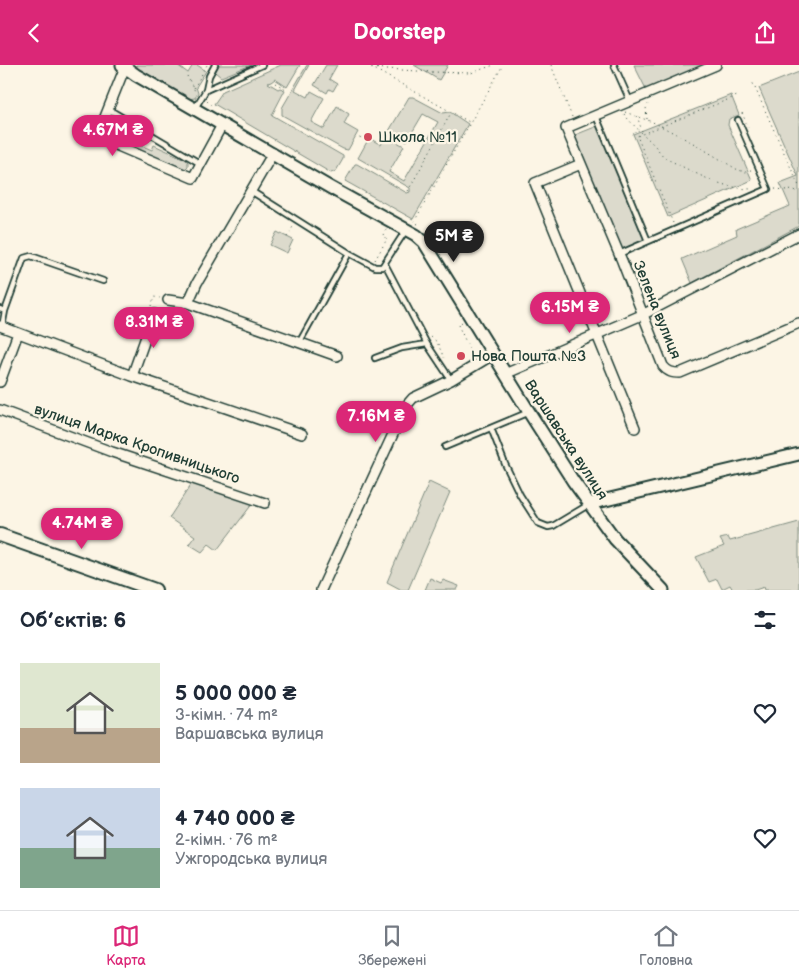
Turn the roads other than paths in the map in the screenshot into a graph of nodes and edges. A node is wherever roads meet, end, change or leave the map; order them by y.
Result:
1 (215, 65) edge
2 (261, 65) edge
3 (614, 65) edge
4 (716, 65) edge
5 (124, 66) edge
6 (206, 90) junction
7 (629, 105) junction
8 (108, 109) junction
9 (194, 109) junction
10 (596, 116) junction
11 (738, 120) dead end
12 (222, 125) junction
13 (272, 153) junction
14 (201, 164) junction
15 (581, 164) junction
16 (251, 191) junction
17 (410, 225) junction
18 (799, 234) edge
19 (648, 241) junction
20 (349, 253) junction
21 (619, 254) junction
22 (385, 264) junction
23 (103, 281) dead end
24 (168, 300) road end
25 (188, 303) junction
26 (3, 310) edge
27 (154, 314) road end
28 (644, 314) junction
29 (799, 323) edge
30 (1, 327) edge
31 (18, 333) junction
32 (597, 335) junction
33 (299, 343) junction
34 (427, 344) junction
35 (494, 354) junction
36 (337, 356) dead end
37 (375, 359) dead end
38 (506, 374) junction
39 (132, 376) junction
40 (451, 380) junction
41 (0, 382) edge
42 (0, 410) edge
43 (528, 412) junction
44 (491, 428) junction
45 (636, 428) dead end
46 (302, 434) dead end
47 (445, 447) dead end
48 (799, 454) edge
49 (265, 503) dead end
50 (589, 504) junction
51 (0, 535) edge
52 (155, 590) edge
53 (321, 590) edge
54 (663, 590) edge

1 - 6 lane
2 - 6 lane
3 - 7 lane
4 - 7 street
5 - 8 street
5 - 9 street, Варшавська вулиця
6 - 9 lane
7 - 10 street
8 - 14 lane
8 - 14 street
9 - 12 street, Варшавська вулиця
10 - 15 street, Зелена вулиця
10 - 19 lane
11 - 19 lane
12 - 13 street, Варшавська вулиця
12 - 14 street
13 - 16 street
13 - 17 street, Варшавська вулиця
15 - 21 street, Зелена вулиця
15 - 32 street
16 - 20 lane
16 - 25 street
17 - 22 lane
17 - 35 street, Варшавська вулиця
18 - 28 street
19 - 21 lane
20 - 22 lane
20 - 33 lane
21 - 28 street, Зелена вулиця
22 - 34 lane
23 - 26 lane
24 - 25 street
25 - 33 street
26 - 30 lane
27 - 39 street
28 - 29 street, Зелена вулиця
28 - 32 street
30 - 31 street
31 - 39 street
31 - 41 street
32 - 38 street
32 - 45 street
33 - 36 street
34 - 37 lane
34 - 40 lane
35 - 38 street, Варшавська вулиця
35 - 40 street
38 - 43 street, Варшавська вулиця
39 - 46 street
40 - 53 street
42 - 49 street, вулиця Марка Кропивницького
43 - 44 lane
43 - 50 street, Варшавська вулиця
44 - 47 lane
44 - 50 lane
48 - 50 street
50 - 54 street, Варшавська вулиця
51 - 52 main road

